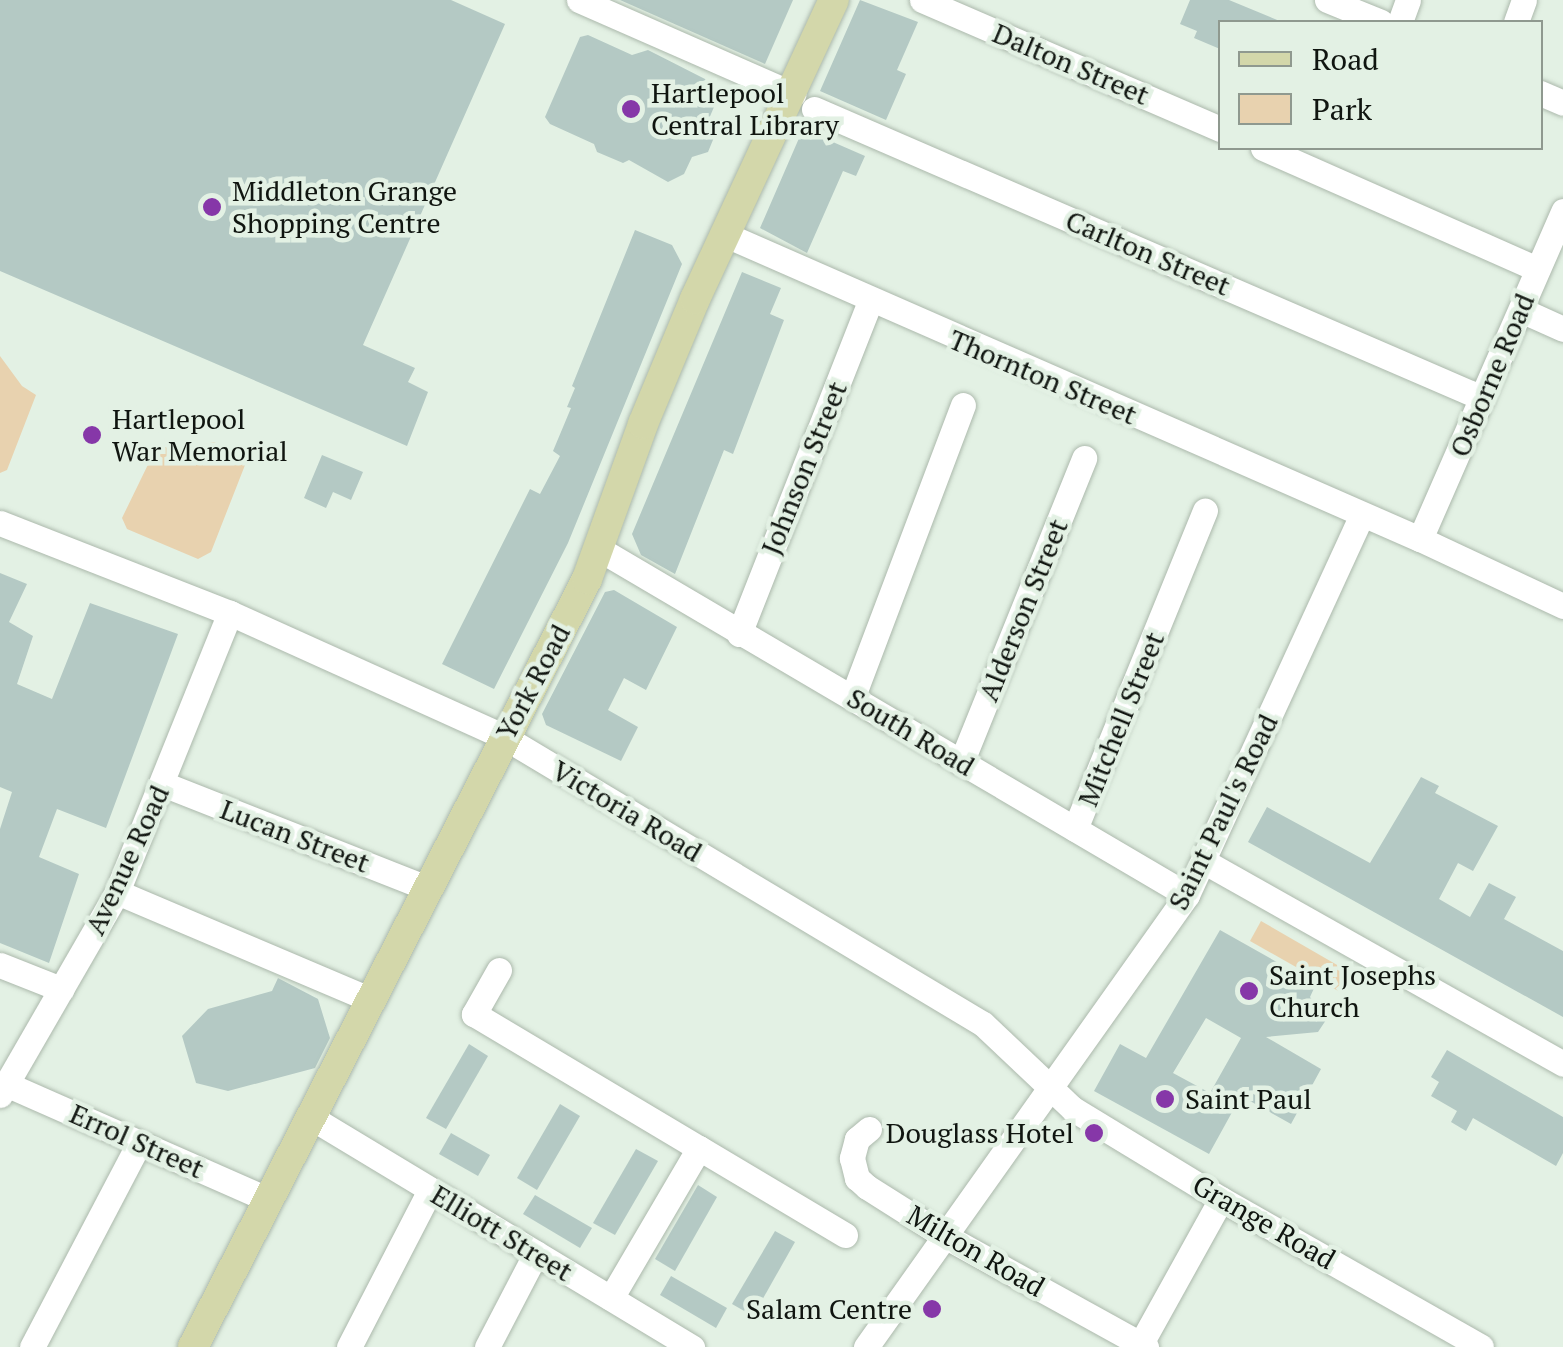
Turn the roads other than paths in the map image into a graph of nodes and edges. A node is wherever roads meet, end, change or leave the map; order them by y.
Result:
1 (580, 0) edge
2 (834, 0) edge
3 (922, 0) edge
4 (1328, 0) edge
5 (1376, 20) edge
6 (803, 102) junction
7 (1218, 128) edge
8 (1267, 150) edge
9 (1563, 210) edge
10 (726, 235) junction
11 (1538, 270) junction
12 (870, 302) junction
13 (1522, 310) junction
14 (1563, 328) edge
15 (1482, 398) junction
16 (963, 405) dead end
17 (1084, 458) dead end
18 (1205, 511) dead end
19 (1362, 515) junction
20 (0, 523) edge
21 (1420, 539) junction
22 (598, 549) junction
23 (1563, 606) edge
24 (230, 613) junction
25 (739, 634) junction
26 (852, 696) junction
27 (504, 737) junction
28 (961, 763) junction
29 (163, 784) junction
30 (1075, 829) junction
31 (1205, 862) junction
32 (428, 888) junction
33 (117, 892) junction
34 (1187, 895) junction
35 (0, 966) edge
36 (500, 970) dead end
37 (61, 989) junction
38 (372, 1000) junction
39 (1563, 1064) edge
40 (3, 1089) edge
41 (1051, 1090) junction
42 (312, 1118) junction
43 (869, 1129) dead end
44 (139, 1142) junction
45 (699, 1148) junction
46 (430, 1190) junction
47 (268, 1199) junction
48 (1221, 1199) junction
49 (845, 1235) dead end
50 (943, 1235) junction
51 (536, 1253) junction
52 (611, 1298) junction
53 (1142, 1346) edge
54 (32, 1347) edge
55 (193, 1347) edge
56 (349, 1347) edge
57 (487, 1347) edge
58 (692, 1347) edge
59 (866, 1347) edge
60 (1482, 1347) edge

1 - 6 street, Carlton Street
2 - 6 main road, York Road
3 - 7 street, Dalton Street
4 - 5 street
6 - 10 main road, York Road
6 - 15 street, Carlton Street
8 - 11 street
9 - 11 street, Osborne Road
10 - 12 street, Thornton Street
10 - 22 main road, York Road
11 - 13 street, Osborne Road
12 - 19 street, Thornton Street
12 - 25 street, Johnson Street
13 - 14 street
13 - 15 street, Osborne Road
15 - 21 street, Osborne Road
16 - 26 street
17 - 28 street, Alderson Street
18 - 30 street, Mitchell Street
19 - 21 street, Thornton Street
19 - 31 street, Saint Paul's Road
20 - 24 street, Victoria Road
21 - 23 street, Thornton Street
22 - 25 street, South Road
22 - 27 main road, York Road
24 - 27 street, Victoria Road
24 - 29 street, Avenue Road
25 - 26 street, South Road
26 - 28 street, South Road
27 - 32 main road, York Road
27 - 41 street, Victoria Road
28 - 30 street, South Road
29 - 32 street, Lucan Street
29 - 33 street, Avenue Road
30 - 34 street, South Road
31 - 34 street, Saint Paul's Road
31 - 39 street
32 - 38 main road, York Road
33 - 37 street, Avenue Road
33 - 38 street
34 - 41 street, Saint Paul's Road
35 - 37 street
36 - 45 street
37 - 40 street, Avenue Road
38 - 42 main road, York Road
40 - 44 street, Errol Street
41 - 48 street, Grange Road
41 - 50 street, Saint Paul's Road
42 - 46 street, Elliott Street
42 - 47 main road, York Road
43 - 50 street, Milton Road
44 - 47 street, Errol Street
44 - 54 street
45 - 49 street
45 - 52 street
46 - 51 street, Elliott Street
46 - 56 street
47 - 55 main road, York Road
48 - 53 street
48 - 60 street, Grange Road
50 - 53 street, Milton Road
50 - 59 street, Saint Paul's Road
51 - 52 street, Elliott Street
51 - 57 street
52 - 58 street, Elliott Street

